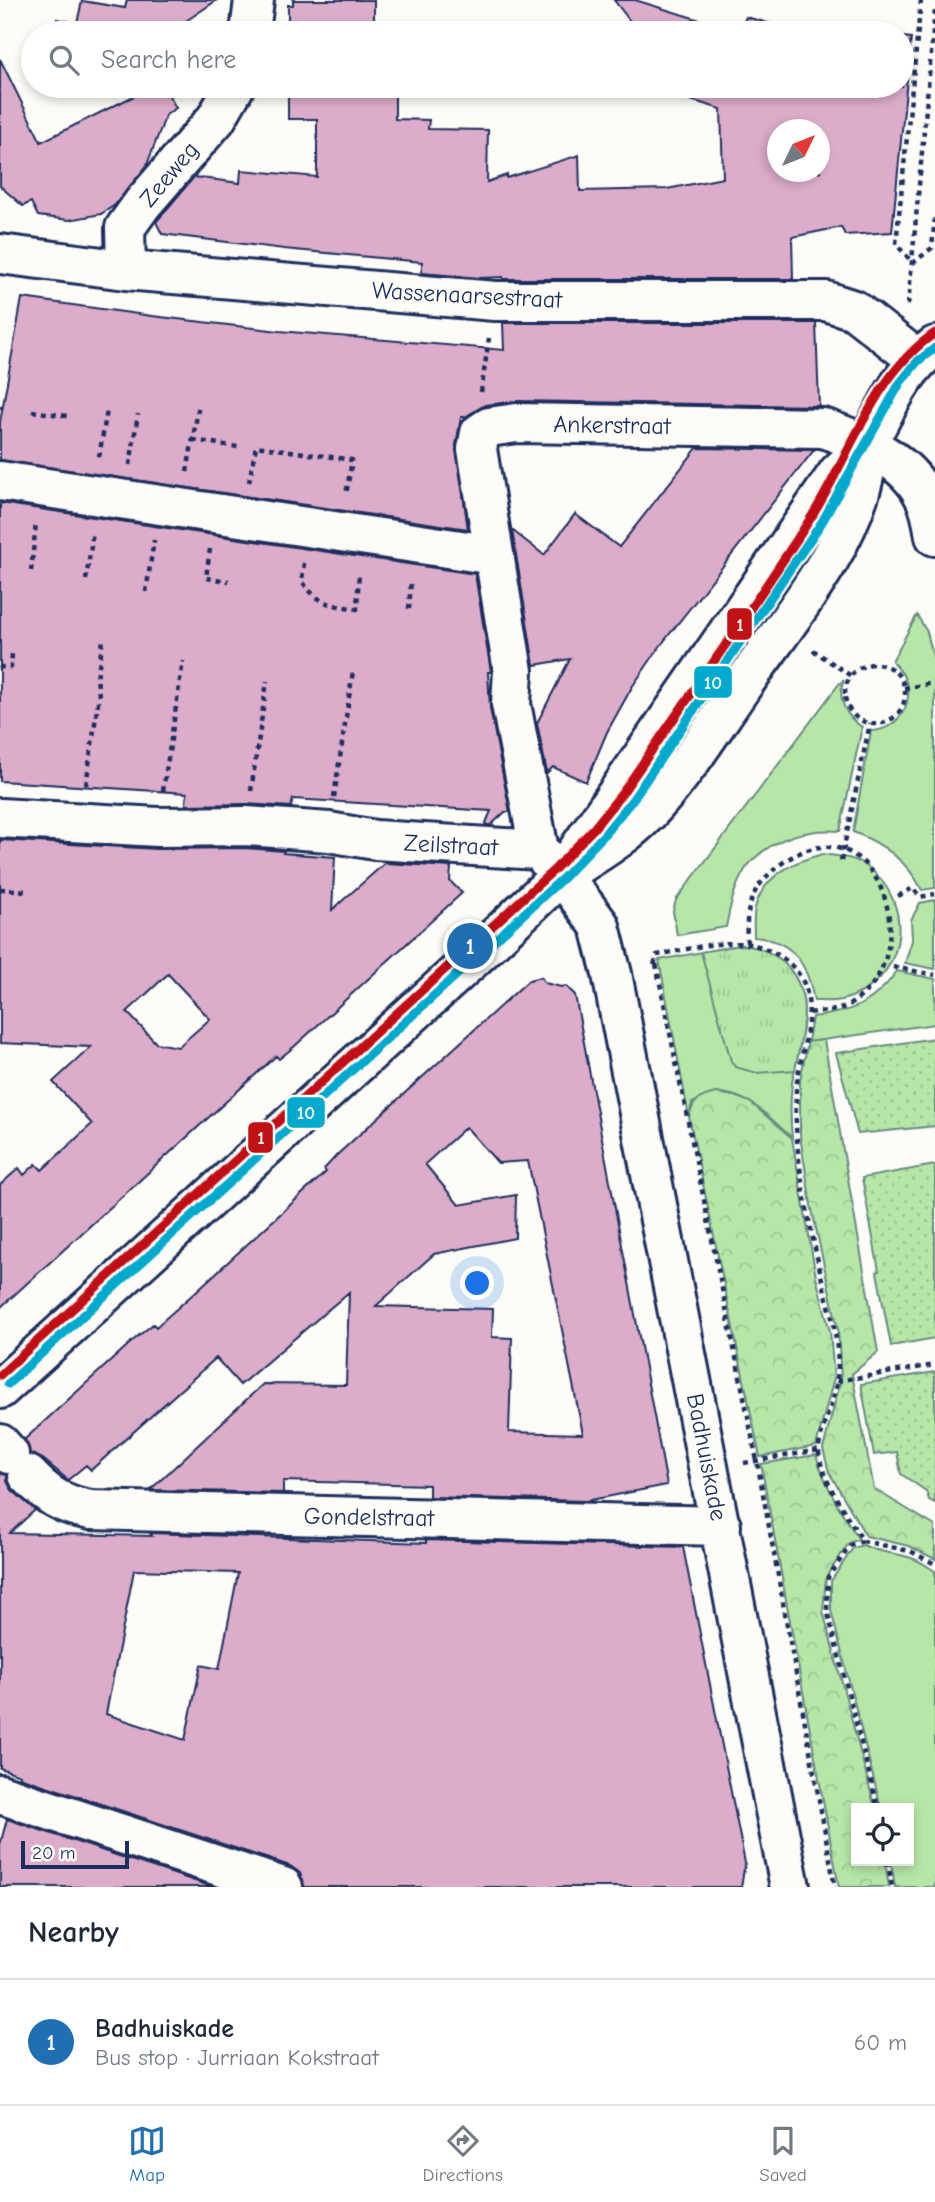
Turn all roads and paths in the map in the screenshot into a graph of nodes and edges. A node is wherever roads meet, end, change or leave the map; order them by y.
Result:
1 (254, 0) edge
2 (921, 0) edge
3 (935, 10) edge
4 (251, 21) edge
5 (914, 68) edge
6 (227, 98) edge
7 (911, 98) edge
8 (935, 217) edge
9 (0, 254) edge
10 (913, 263) junction
11 (126, 270) junction
12 (495, 301) junction
13 (915, 348) edge
14 (199, 404) dead end
15 (107, 410) dead end
16 (32, 411) dead end
17 (138, 414) dead end
18 (67, 416) dead end
19 (480, 433) junction
20 (193, 440) junction
21 (867, 444) junction
22 (238, 447) dead end
23 (0, 481) edge
24 (40, 487) junction
25 (170, 507) junction
26 (336, 532) junction
27 (935, 536) edge
28 (494, 555) junction
29 (32, 571) dead end
30 (86, 579) dead end
31 (229, 581) dead end
32 (146, 592) dead end
33 (103, 640) dead end
34 (807, 647) dead end
35 (12, 654) dead end
36 (183, 661) dead end
37 (0, 669) edge
38 (353, 671) dead end
39 (851, 676) junction
40 (267, 681) dead end
41 (935, 683) edge
42 (904, 688) junction
43 (870, 723) junction
44 (0, 818) edge
45 (80, 823) junction
46 (246, 826) junction
47 (158, 827) junction
48 (329, 832) junction
49 (844, 850) junction
50 (842, 861) dead end
51 (550, 862) junction
52 (876, 867) dead end
53 (891, 885) dead end
54 (0, 889) edge
55 (28, 891) dead end
56 (935, 894) edge
57 (898, 896) junction
58 (901, 906) dead end
59 (747, 943) junction
60 (898, 958) dead end
61 (656, 964) junction
62 (893, 967) junction
63 (612, 974) junction
64 (935, 975) edge
65 (887, 977) dead end
66 (877, 987) dead end
67 (808, 1013) junction
68 (935, 1365) edge
69 (837, 1381) junction
70 (0, 1389) edge
71 (818, 1450) junction
72 (13, 1458) edge
73 (757, 1461) junction
74 (710, 1469) junction
75 (721, 1526) junction
76 (863, 1541) junction
77 (935, 1564) edge
78 (0, 1794) edge
79 (877, 1803) edge
80 (889, 1866) edge
81 (283, 1887) edge
82 (790, 1887) edge
83 (835, 1887) edge
84 (892, 1887) edge

1 - 4 street
2 - 5 path
3 - 10 path
6 - 11 street, Zeeweg
7 - 10 path
8 - 10 path
9 - 11 street, Wassenaarsestraat
10 - 13 path
11 - 12 street, Wassenaarsestraat
12 - 13 street, Wassenaarsestraat
12 - 19 path
13 - 21 street
14 - 20 path
15 - 25 path
16 - 18 path
17 - 25 path
19 - 21 street, Ankerstraat
19 - 28 street
20 - 22 path
20 - 25 path
21 - 27 street, Ankerstraat
21 - 51 street
23 - 24 street
24 - 25 street
24 - 29 path
25 - 26 street
25 - 26 path
25 - 30 path
25 - 31 path
25 - 32 path
26 - 26 path
26 - 28 street
28 - 51 street
33 - 45 path
34 - 39 path
35 - 37 path
36 - 47 path
38 - 48 path
39 - 42 path
39 - 43 path
40 - 46 path
41 - 42 path
42 - 43 path
43 - 49 path
44 - 45 street, Zeilstraat
45 - 47 street, Zeilstraat
46 - 47 street, Zeilstraat
46 - 48 street, Zeilstraat
48 - 51 street, Zeilstraat
49 - 50 path
49 - 52 path
49 - 59 path
51 - 63 street, Badhuiskade
51 - 70 street
53 - 57 path
54 - 55 path
56 - 57 path
57 - 58 path
59 - 61 path
59 - 67 path
60 - 62 path
61 - 63 path
61 - 73 path
62 - 64 path
62 - 65 path
63 - 74 street, Badhuiskade
66 - 67 path
67 - 69 path
68 - 69 path
69 - 71 path
71 - 73 path
71 - 76 path
72 - 75 street, Gondelstraat
73 - 74 path
73 - 83 path
74 - 75 street, Badhuiskade
75 - 82 street, Badhuiskade
76 - 77 path
76 - 79 path
78 - 81 street
80 - 84 path

